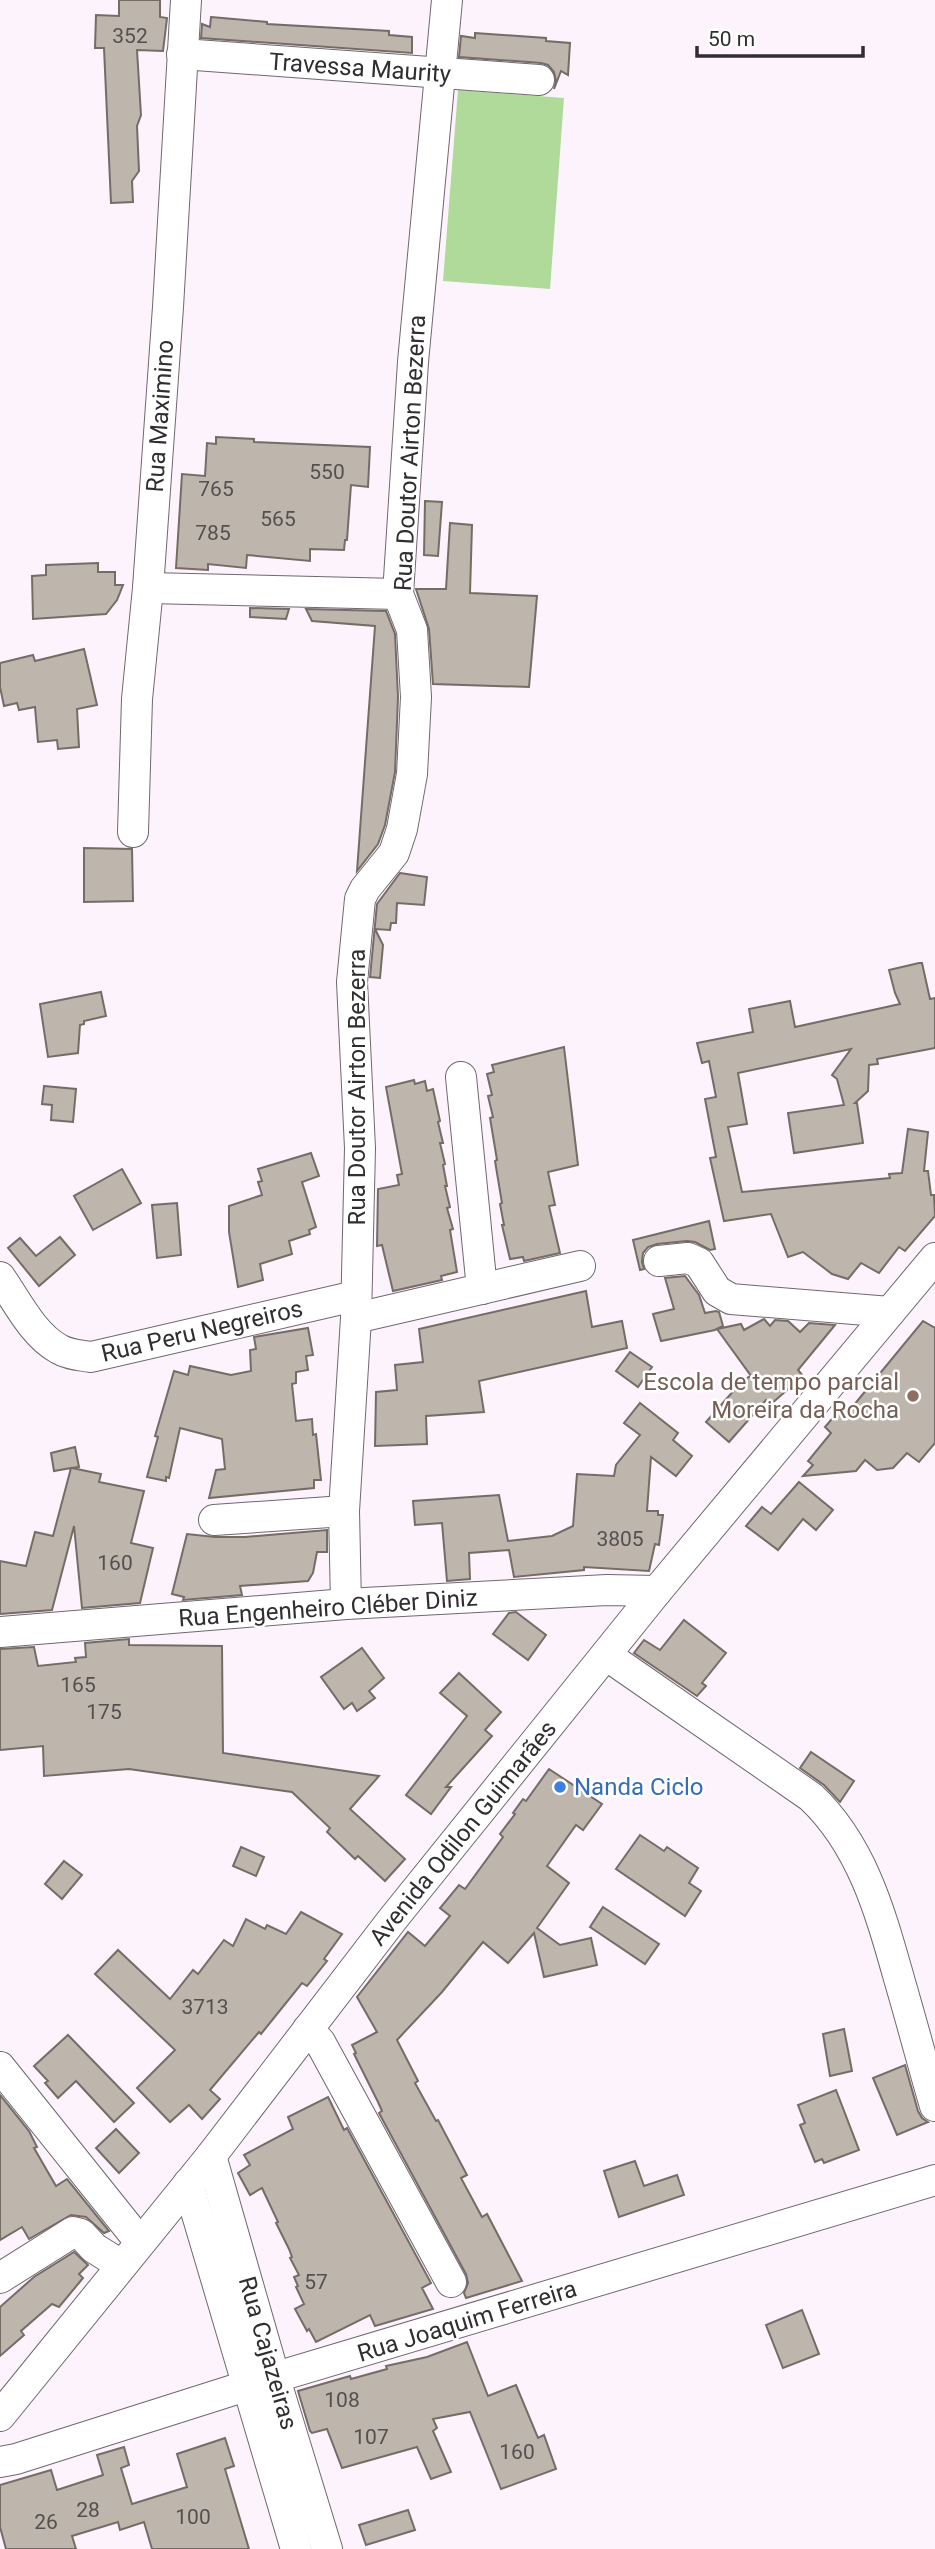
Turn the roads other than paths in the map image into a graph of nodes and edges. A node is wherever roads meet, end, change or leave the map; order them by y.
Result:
1 (186, 0) edge
2 (447, 0) edge
3 (182, 54) junction
4 (442, 75) junction
5 (538, 80) dead end
6 (148, 588) junction
7 (398, 594) junction
8 (132, 831) dead end
9 (461, 1077) dead end
10 (659, 1261) dead end
11 (580, 1266) dead end
12 (930, 1270) edge
13 (0, 1277) edge
14 (482, 1289) junction
15 (356, 1307) junction
16 (890, 1312) junction
17 (344, 1511) junction
18 (214, 1520) dead end
19 (657, 1591) junction
20 (346, 1604) junction
21 (0, 1632) edge
22 (606, 1655) junction
23 (308, 2029) junction
24 (0, 2067) edge
25 (935, 2106) edge
26 (211, 2156) junction
27 (935, 2180) edge
28 (188, 2184) junction
29 (140, 2242) junction
30 (121, 2265) junction
31 (0, 2278) edge
32 (451, 2282) dead end
33 (261, 2383) junction
34 (0, 2416) edge
35 (0, 2462) edge
36 (296, 2549) edge
37 (327, 2549) edge

1 - 3 street, Rua Maximino
2 - 4 street, Rua Doutor Airton Bezerra
3 - 4 street, Travessa Maurity
3 - 6 street, Rua Maximino
4 - 5 street, Travessa Maurity
4 - 7 street, Rua Doutor Airton Bezerra
6 - 7 street
6 - 8 street, Rua Maximino
7 - 15 street, Rua Doutor Airton Bezerra
9 - 14 street
10 - 16 street
11 - 14 street, Rua Peru Negreiros
12 - 16 street, Avenida Odilon Guimarães
13 - 15 street, Rua Peru Negreiros
14 - 15 street, Rua Peru Negreiros
15 - 17 street, Rua Doutor Airton Bezerra
16 - 19 street, Avenida Odilon Guimarães
17 - 18 street
17 - 20 street, Rua Doutor Airton Bezerra
19 - 20 street, Rua Engenheiro Cléber Diniz
19 - 22 street, Avenida Odilon Guimarães
20 - 21 street, Rua Engenheiro Cléber Diniz
22 - 23 street, Avenida Odilon Guimarães
22 - 25 street
23 - 26 street, Avenida Odilon Guimarães
23 - 32 street
24 - 29 street
26 - 28 street, Avenida Odilon Guimarães
26 - 33 street, Rua Cajazeiras
27 - 33 street, Rua Joaquim Ferreira
28 - 29 street, Avenida Odilon Guimarães
28 - 33 street, Rua Cajazeiras
29 - 30 street, Avenida Odilon Guimarães
30 - 31 street
30 - 34 street, Avenida Odilon Guimarães
33 - 35 street, Rua Joaquim Ferreira
33 - 36 street, Rua Cajazeiras
33 - 37 street, Rua Cajazeiras

